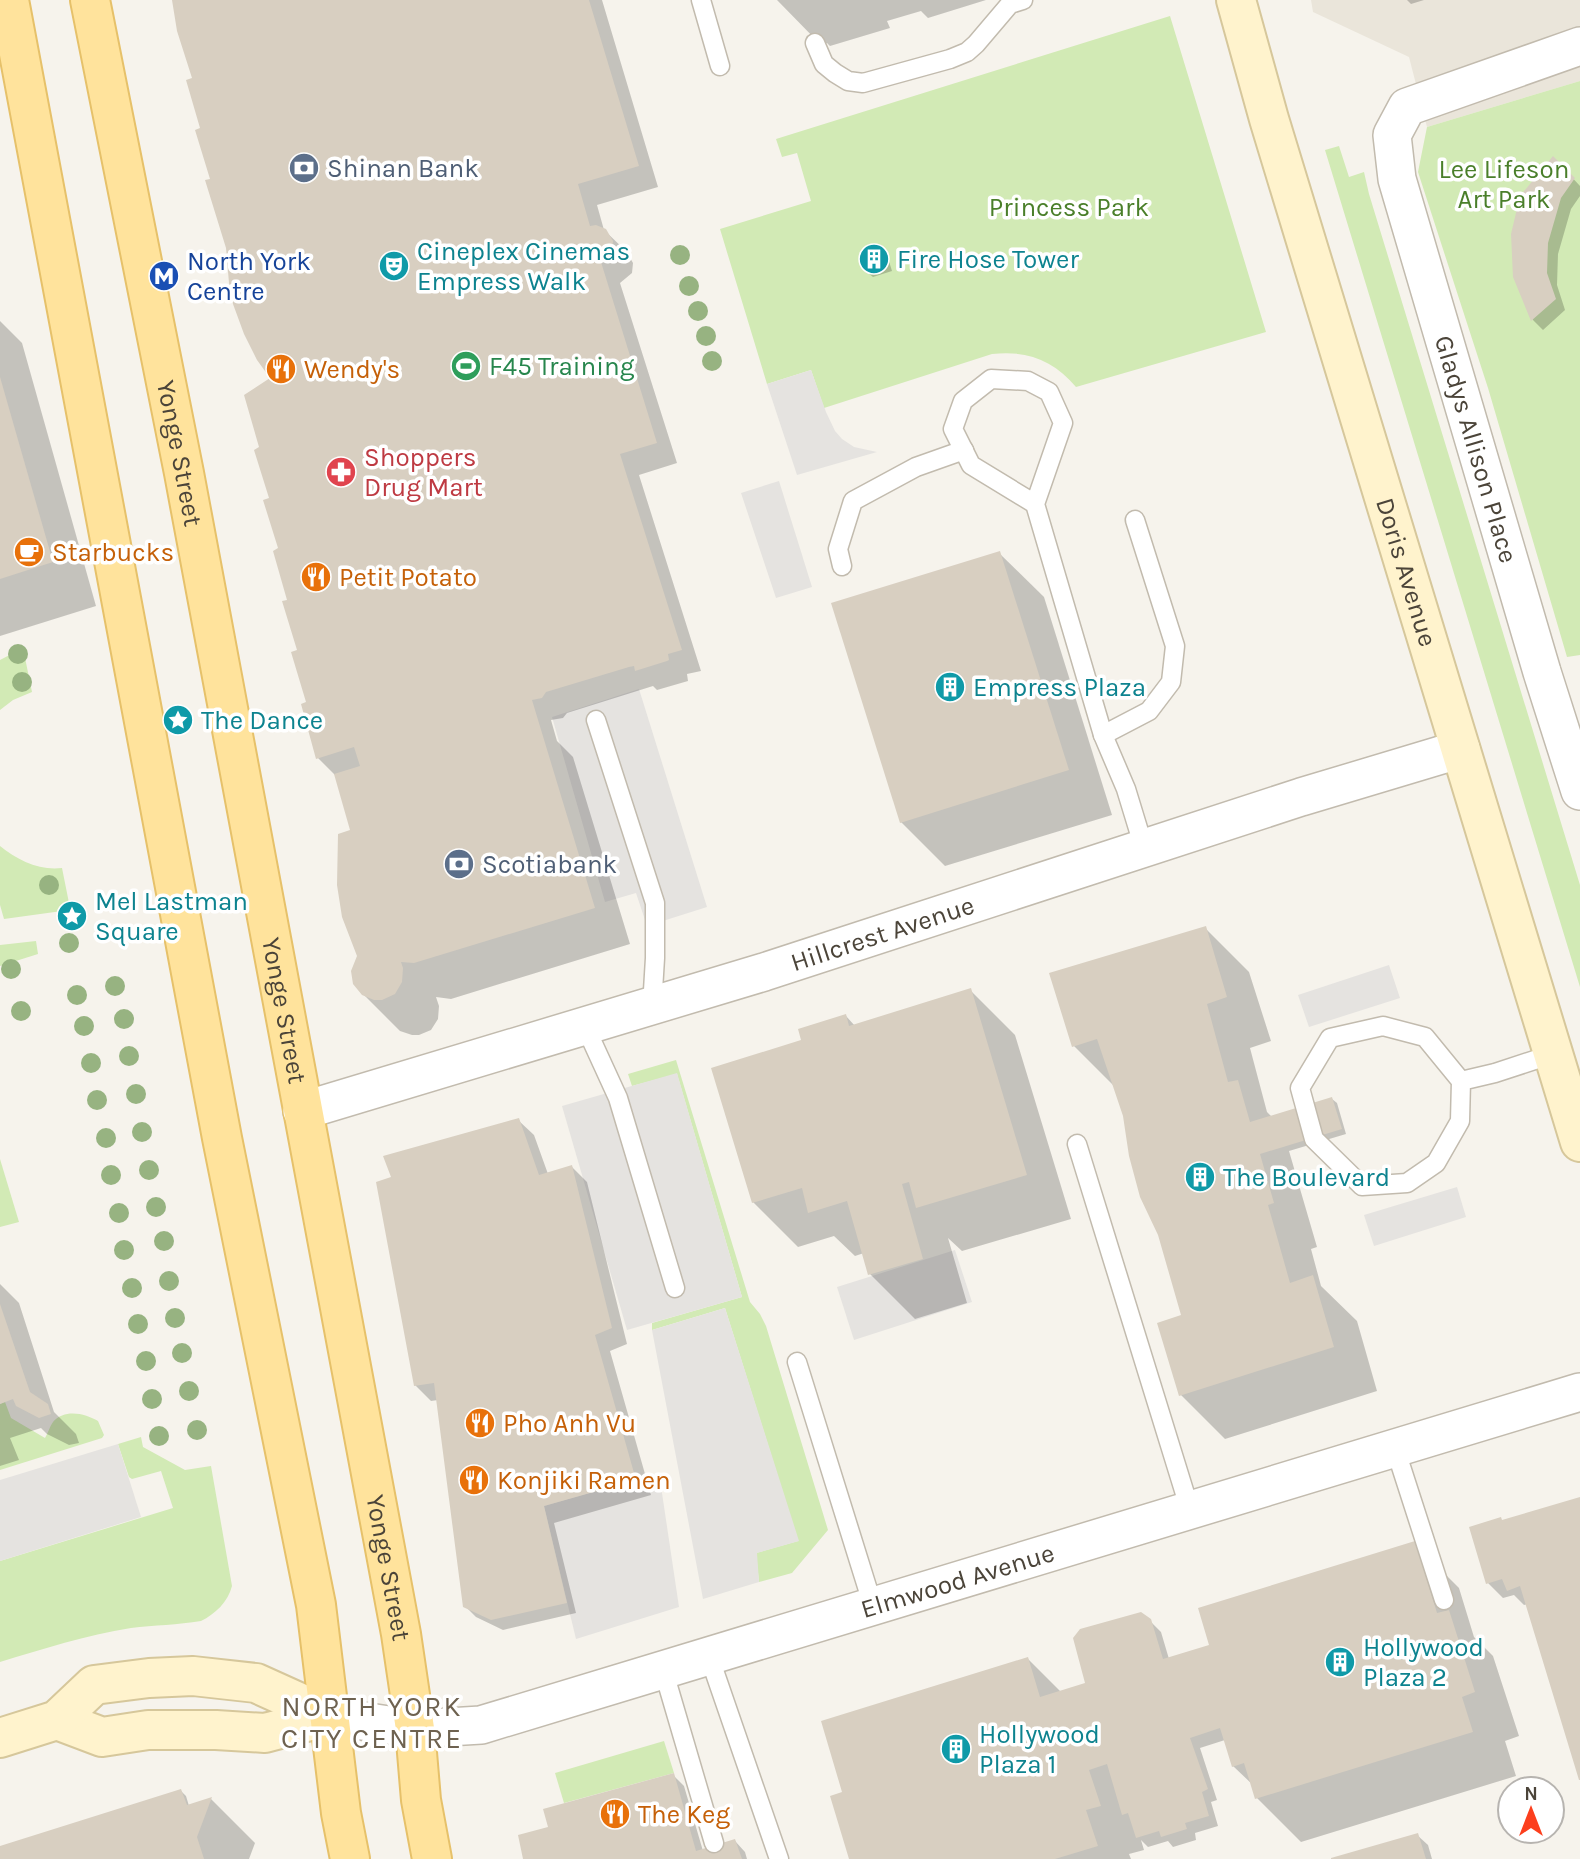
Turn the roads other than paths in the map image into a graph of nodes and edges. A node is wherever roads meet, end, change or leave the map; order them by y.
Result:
1 (9, 0) edge
2 (90, 0) edge
3 (701, 0) edge
4 (1023, 0) edge
5 (1236, 0) edge
6 (815, 43) dead end
7 (1580, 46) edge
8 (720, 66) dead end
9 (964, 450) junction
10 (1035, 504) junction
11 (1135, 520) dead end
12 (842, 566) dead end
13 (596, 720) dead end
14 (1570, 724) edge
15 (1103, 735) junction
16 (1461, 749) junction
17 (1580, 791) edge
18 (1144, 849) junction
19 (652, 1007) junction
20 (585, 1026) junction
21 (1553, 1054) junction
22 (1461, 1081) junction
23 (302, 1111) junction
24 (1580, 1142) edge
25 (1077, 1144) dead end
26 (676, 1288) dead end
27 (797, 1362) dead end
28 (1580, 1392) edge
29 (1395, 1448) junction
30 (1190, 1510) junction
31 (1444, 1600) dead end
32 (873, 1606) junction
33 (709, 1656) junction
34 (663, 1669) junction
35 (329, 1716) junction
36 (57, 1720) junction
37 (415, 1729) junction
38 (0, 1738) edge
39 (714, 1843) dead end
40 (350, 1859) edge
41 (432, 1859) edge
42 (779, 1859) edge

1 - 35 main road
2 - 23 main road, Yonge Street
3 - 8 lane
4 - 6 lane
5 - 16 street, Doris Avenue
7 - 14 street, Gladys Allison Place
9 - 10 lane
9 - 10 lane
9 - 12 lane
10 - 15 lane
11 - 15 lane
13 - 19 lane
14 - 17 street, Gladys Allison Place
15 - 18 lane
16 - 18 street, Hillcrest Avenue
16 - 21 street, Doris Avenue
18 - 19 street, Hillcrest Avenue
19 - 20 street, Hillcrest Avenue
20 - 23 street, Hillcrest Avenue
20 - 26 lane
21 - 22 lane
21 - 24 street, Doris Avenue
22 - 22 lane
23 - 37 main road, Yonge Street
25 - 30 lane
27 - 32 lane
28 - 29 street, Elmwood Avenue
29 - 30 street, Elmwood Avenue
29 - 31 lane
30 - 32 street, Elmwood Avenue
32 - 33 street, Elmwood Avenue
33 - 34 street, Elmwood Avenue
33 - 42 lane
34 - 37 street, Elmwood Avenue
34 - 39 lane
35 - 36 street
35 - 36 street
35 - 37 street, Elmwood Avenue
35 - 40 main road
36 - 38 street
37 - 41 main road, Yonge Street

